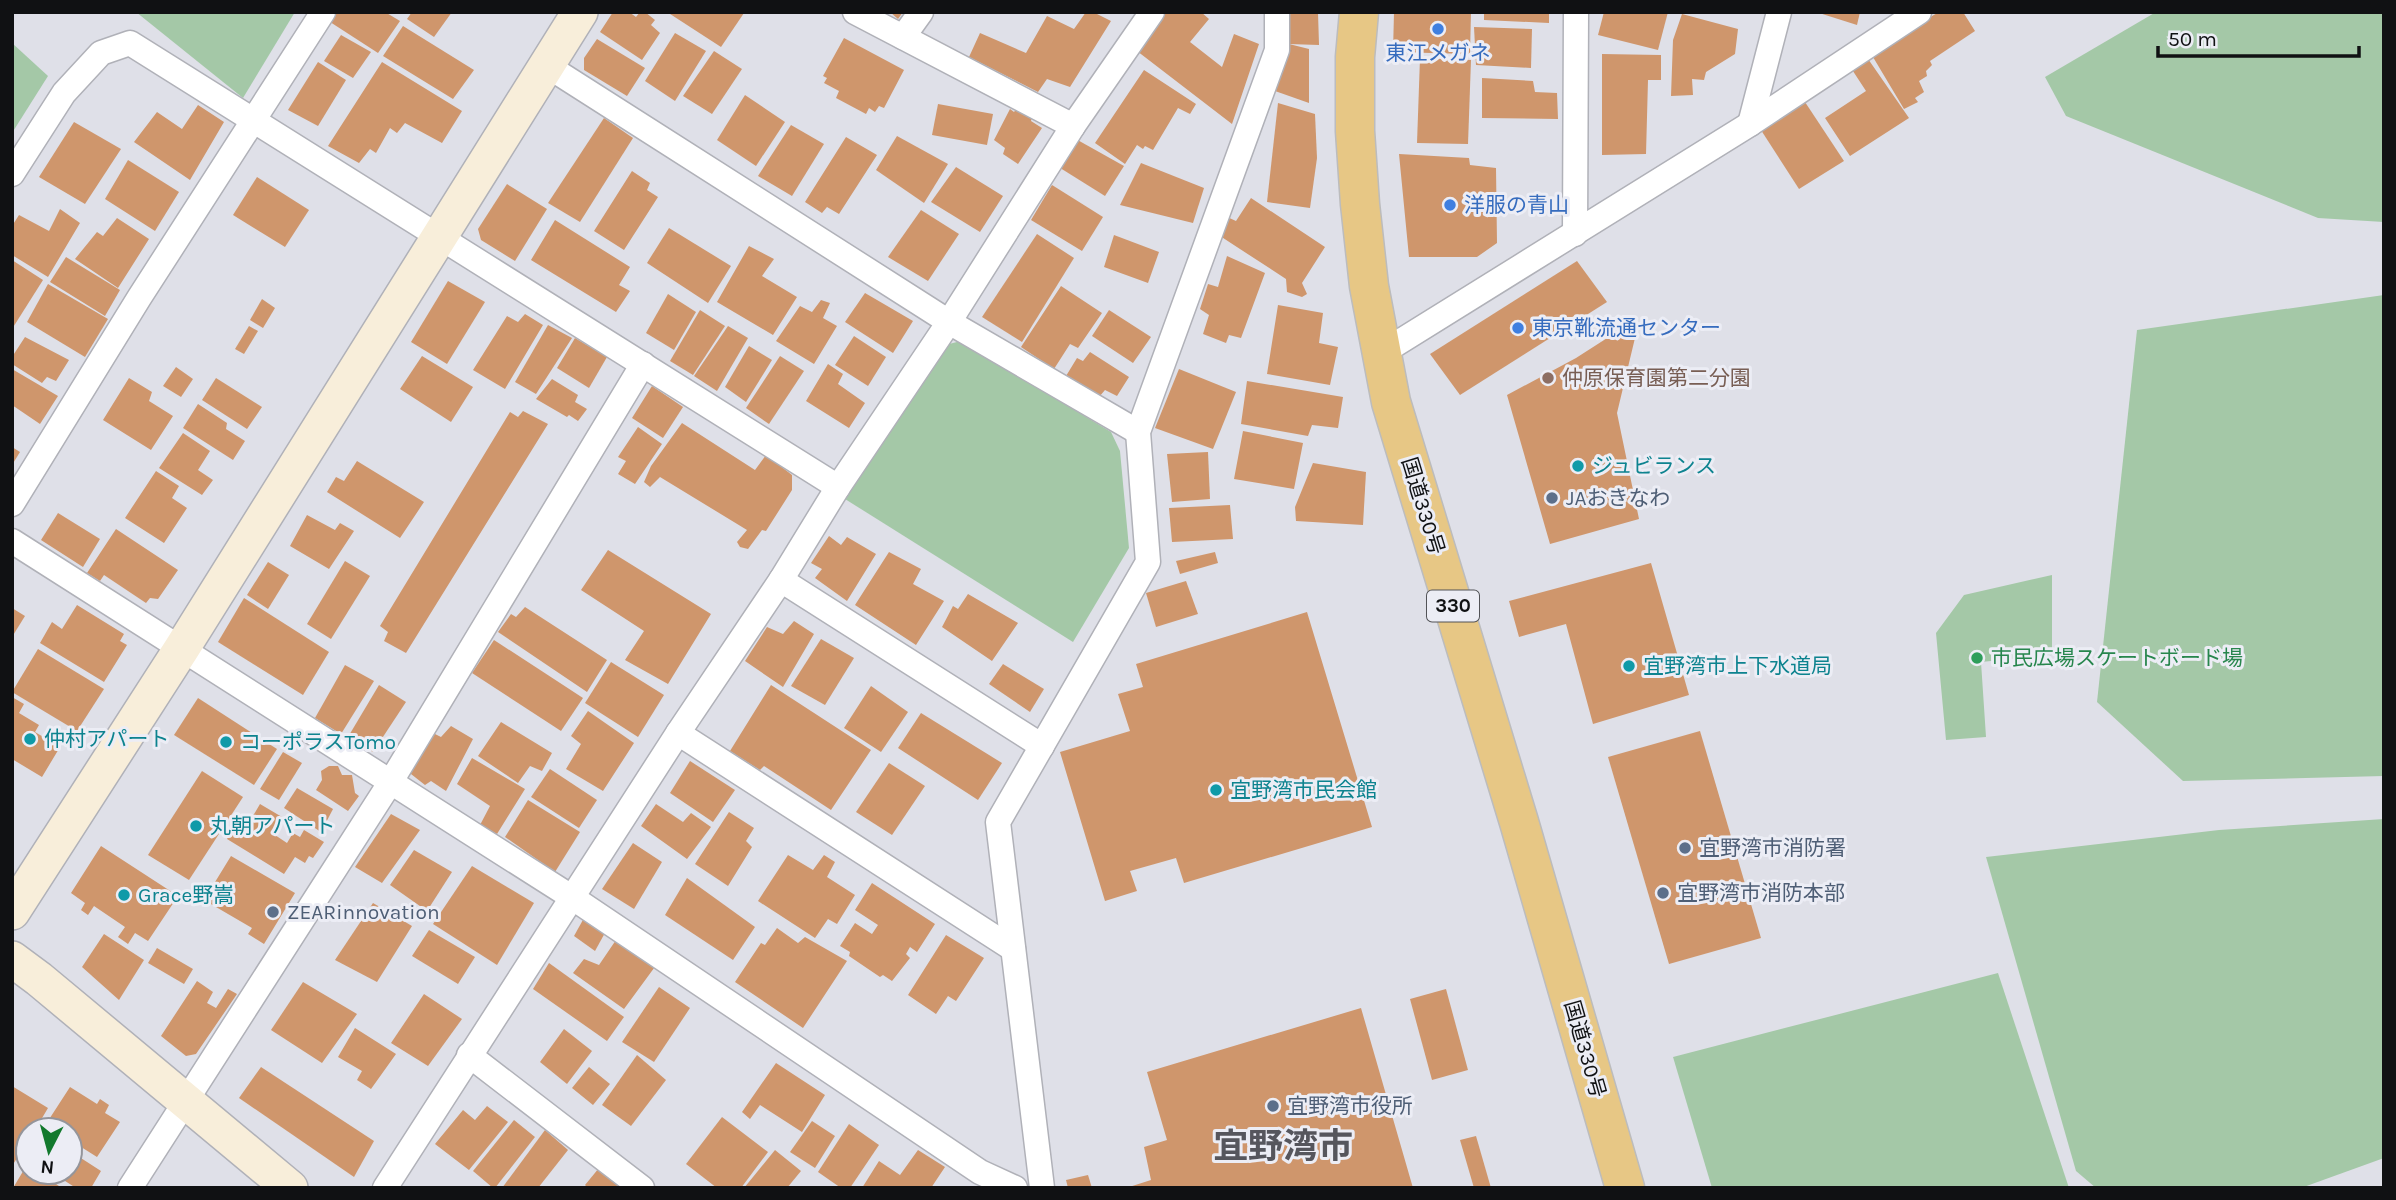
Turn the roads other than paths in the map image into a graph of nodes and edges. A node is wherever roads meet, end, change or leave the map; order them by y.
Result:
1 (323, 12) edge
2 (580, 12) edge
3 (855, 12) edge
4 (921, 12) edge
5 (1152, 12) edge
6 (1277, 12) edge
7 (1359, 12) edge
8 (1576, 12) edge
9 (1779, 12) edge
10 (1919, 12) edge
11 (903, 37) junction
12 (546, 65) junction
13 (253, 122) junction
14 (1750, 124) junction
15 (1073, 126) junction
16 (12, 174) edge
17 (1575, 234) junction
18 (440, 236) junction
19 (949, 322) junction
20 (1380, 354) junction
21 (643, 364) junction
22 (1138, 432) junction
23 (838, 486) junction
24 (12, 504) edge
25 (12, 541) edge
26 (780, 580) junction
27 (181, 648) junction
28 (678, 733) junction
29 (1042, 746) junction
30 (390, 783) junction
31 (573, 898) junction
32 (12, 912) edge
33 (1013, 949) junction
34 (12, 959) edge
35 (469, 1055) junction
36 (185, 1102) junction
37 (973, 1180) edge
38 (130, 1188) edge
39 (290, 1188) edge
40 (384, 1188) edge
41 (642, 1188) edge
42 (1015, 1188) edge
43 (1042, 1188) edge
44 (1625, 1188) edge

1 - 13 street
2 - 12 street
3 - 11 street
4 - 11 street
5 - 15 street
6 - 22 street
7 - 20 highway, 国道330号 / 330
8 - 17 street
9 - 14 street
10 - 14 street
11 - 15 street
12 - 18 street
12 - 19 street
13 - 16 street
13 - 18 street
13 - 24 street
14 - 17 street
15 - 19 street
17 - 20 street
18 - 21 street
18 - 27 street
19 - 22 street
19 - 23 street
20 - 44 highway, 国道330号 / 330
21 - 23 street
21 - 30 street
22 - 29 street
23 - 26 street
25 - 27 street
26 - 28 street
26 - 29 street
27 - 30 street
27 - 32 street
28 - 31 street
28 - 33 street
29 - 33 street
30 - 31 street
30 - 36 street
31 - 35 street
31 - 37 street
33 - 43 street
34 - 36 street
35 - 40 street
35 - 41 street
36 - 38 street
36 - 39 street
37 - 42 street

